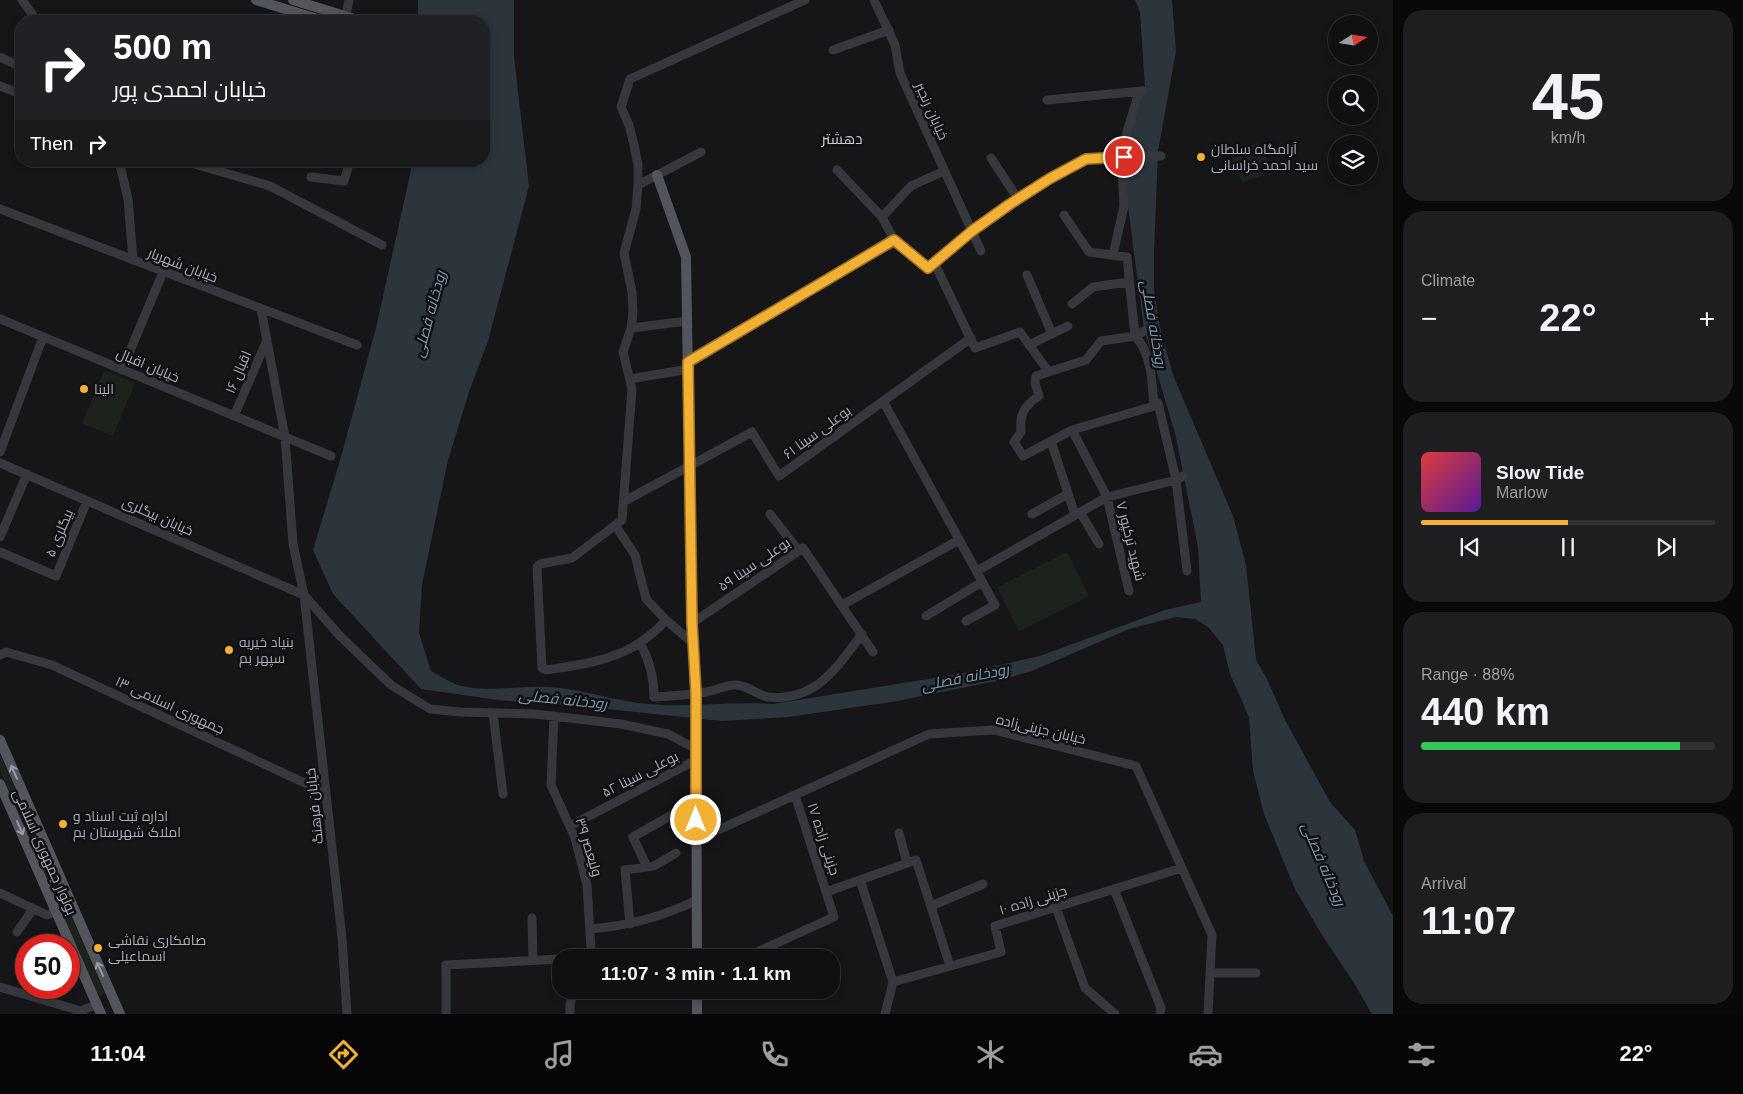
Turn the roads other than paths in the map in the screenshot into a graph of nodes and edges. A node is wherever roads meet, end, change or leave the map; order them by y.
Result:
1 (22, 0) edge
2 (256, 0) edge
3 (293, 0) edge
4 (349, 0) edge
5 (805, 0) edge
6 (874, 0) edge
7 (32, 15) edge
8 (305, 15) edge
9 (343, 15) edge
10 (346, 15) edge
11 (889, 30) junction
12 (833, 50) dead end
13 (0, 57) edge
14 (15, 64) edge
15 (0, 86) edge
16 (15, 92) edge
17 (1046, 100) dead end
18 (701, 152) dead end
19 (1160, 156) dead end
20 (1123, 157) junction
21 (991, 158) dead end
22 (121, 167) edge
23 (205, 167) edge
24 (348, 167) edge
25 (837, 170) dead end
26 (944, 171) junction
27 (657, 175) junction
28 (311, 177) dead end
29 (638, 185) junction
30 (1018, 198) junction
31 (0, 208) edge
32 (1064, 215) dead end
33 (882, 217) junction
34 (972, 231) junction
35 (894, 240) junction
36 (382, 245) dead end
37 (981, 251) dead end
38 (1113, 255) junction
39 (133, 260) junction
40 (934, 262) junction
41 (163, 272) junction
42 (1028, 275) dead end
43 (1129, 282) junction
44 (1072, 304) dead end
45 (262, 309) junction
46 (0, 319) edge
47 (687, 321) junction
48 (1068, 326) dead end
49 (631, 328) junction
50 (1144, 331) dead end
51 (1052, 334) junction
52 (1135, 336) junction
53 (43, 337) junction
54 (971, 338) junction
55 (267, 340) junction
56 (357, 345) dead end
57 (1029, 345) junction
58 (688, 366) junction
59 (122, 370) junction
60 (1048, 371) junction
61 (630, 379) junction
62 (883, 401) junction
63 (1159, 403) junction
64 (234, 416) junction
65 (1072, 430) junction
66 (285, 437) junction
67 (1051, 441) junction
68 (0, 452) edge
69 (331, 456) dead end
70 (0, 463) edge
71 (689, 466) junction
72 (27, 474) junction
73 (1180, 478) junction
74 (1068, 494) junction
75 (1107, 497) junction
76 (87, 501) junction
77 (623, 502) junction
78 (770, 514) dead end
79 (1032, 514) dead end
80 (1078, 514) junction
81 (615, 525) junction
82 (0, 537) edge
83 (959, 540) junction
84 (1099, 544) dead end
85 (799, 551) junction
86 (0, 552) edge
87 (1188, 571) dead end
88 (976, 572) junction
89 (982, 582) junction
90 (1129, 591) dead end
91 (304, 595) junction
92 (842, 606) junction
93 (926, 616) dead end
94 (666, 620) junction
95 (966, 621) dead end
96 (692, 623) junction
97 (862, 634) junction
98 (640, 643) junction
99 (693, 643) junction
100 (873, 652) dead end
101 (0, 655) edge
102 (696, 693) junction
103 (493, 713) junction
104 (554, 716) junction
105 (0, 740) edge
106 (696, 749) junction
107 (696, 760) junction
108 (0, 784) edge
109 (326, 793) junction
110 (504, 794) dead end
111 (795, 795) junction
112 (670, 816) dead end
113 (570, 826) junction
114 (899, 833) dead end
115 (696, 840) junction
116 (676, 853) dead end
117 (907, 863) junction
118 (647, 867) junction
119 (1182, 868) junction
120 (860, 880) junction
121 (983, 884) dead end
122 (1114, 889) junction
123 (826, 892) junction
124 (1, 896) edge
125 (696, 900) junction
126 (931, 906) junction
127 (1056, 907) junction
128 (33, 909) junction
129 (56, 911) junction
130 (532, 918) dead end
131 (630, 924) junction
132 (590, 929) junction
133 (17, 932) dead end
134 (591, 949) edge
135 (697, 949) edge
136 (764, 949) edge
137 (552, 959) edge
138 (533, 960) junction
139 (950, 966) junction
140 (1210, 973) junction
141 (1256, 973) dead end
142 (893, 982) junction
143 (0, 987) edge
144 (112, 997) junction
145 (571, 999) edge
146 (697, 999) edge
147 (99, 1009) edge
148 (120, 1014) edge
149 (347, 1014) edge
150 (446, 1014) edge
151 (570, 1014) edge
152 (697, 1014) edge
153 (885, 1014) edge
154 (1115, 1014) edge
155 (1160, 1014) edge
156 (1208, 1014) edge

1 - 7 street
2 - 8 main road
3 - 9 main road
4 - 10 street
5 - 29 street
6 - 11 street, خیابان رنجبر
11 - 12 street
11 - 26 street, خیابان رنجبر
13 - 14 street
15 - 16 street
17 - 20 street
18 - 27 street
19 - 20 street
20 - 30 street
20 - 38 street
21 - 30 street
22 - 39 street
23 - 36 street
24 - 28 street
25 - 33 street
26 - 33 street
26 - 34 street, خیابان رنجبر
27 - 29 street
27 - 47 main road
29 - 49 street
30 - 34 street
31 - 39 street, خیابان شهریار
32 - 38 street
33 - 35 street
34 - 37 street, خیابان رنجبر
34 - 40 street
35 - 40 street
35 - 58 street
38 - 43 street
39 - 41 street, خیابان شهریار
40 - 54 street
41 - 45 street, خیابان شهریار
41 - 59 street
42 - 51 street
43 - 44 street
43 - 52 street
45 - 55 street, خیابان فرهنگ
45 - 56 street, خیابان شهریار
46 - 53 street, خیابان اقبال
47 - 49 street
47 - 58 main road
48 - 51 street
49 - 61 street
50 - 52 street
51 - 57 street
52 - 60 street
52 - 63 street
53 - 59 street, خیابان اقبال
53 - 68 street
54 - 57 street
54 - 62 street, بوعلی سینا ۶۱
55 - 64 street, اقبال ۱۶
55 - 66 street, خیابان فرهنگ
57 - 60 street
58 - 61 street
58 - 71 main road
59 - 64 street, خیابان اقبال
60 - 67 street
61 - 77 street
62 - 71 street, بوعلی سینا ۶۱
62 - 83 street
63 - 65 street
63 - 73 street
64 - 66 street, خیابان اقبال
65 - 67 street
65 - 75 street, شهید ترکپور ۷
66 - 69 street, خیابان اقبال
66 - 91 street, خیابان فرهنگ
67 - 74 street
70 - 72 street, خیابان بیگلری
71 - 77 street
71 - 96 main road
72 - 76 street, خیابان بیگلری
72 - 82 street
73 - 75 street
73 - 87 street
74 - 79 street
74 - 80 street
75 - 80 street
75 - 90 street, شهید ترکپور ۷
76 - 86 street, بیگلری ۵
76 - 91 street, خیابان بیگلری
77 - 81 street
78 - 85 street
80 - 84 street
80 - 88 street
81 - 94 street
81 - 98 street
83 - 88 street
83 - 92 street
85 - 92 street, بوعلی سینا ۵۹
85 - 96 street, بوعلی سینا ۵۹
88 - 89 street
89 - 93 street
89 - 95 street
91 - 103 street
91 - 109 street, خیابان فرهنگ
92 - 97 street, بوعلی سینا ۵۹
94 - 98 street
94 - 99 street
96 - 99 main road
97 - 100 street, بوعلی سینا ۵۹
97 - 102 street
98 - 102 street
99 - 102 main road
101 - 109 street, جمهوری اسلامی ۱۳
102 - 106 main road
103 - 104 street
103 - 110 street
104 - 106 street
104 - 113 street, ولیعصر ۳۹
144 -> 105 main road, بولوار جمهوری اسلامی
106 - 107 main road
107 - 113 street, بوعلی سینا ۵۲
107 - 115 main road
108 -> 129 main road, بولوار جمهوری اسلامی
109 - 149 street, خیابان فرهنگ
111 - 115 street, خیابان جزینی‌زاده
111 - 119 street, خیابان جزینی‌زاده
111 - 123 street, جزینی زاده ۱۷
112 - 118 street
113 - 132 street, ولیعصر ۳۹
114 - 117 street
115 - 125 main road
116 - 118 street
117 - 120 street
117 - 126 street
118 - 131 street
119 - 122 street, جزینی زاده ۱۰
119 - 140 street, خیابان جزینی‌زاده
120 - 123 street
120 - 142 street
121 - 126 street
122 - 127 street, جزینی زاده ۱۰
122 - 155 street
123 - 136 street, جزینی زاده ۱۷
124 - 128 street
125 - 131 street
125 - 135 main road
126 - 139 street
127 - 139 street, جزینی زاده ۱۰
127 - 154 street
128 - 129 street
128 - 133 street
129 - 147 main road, بولوار جمهوری اسلامی
130 - 138 street
131 - 132 street
132 - 134 street, ولیعصر ۳۹
137 - 138 street
138 - 150 street
139 - 142 street, جزینی زاده ۱۰
140 - 141 street
140 - 156 street, خیابان جزینی‌زاده
142 - 153 street
143 - 147 street
144 - 147 main road
144 - 148 main road, بولوار جمهوری اسلامی
145 - 151 street
146 - 152 main road

